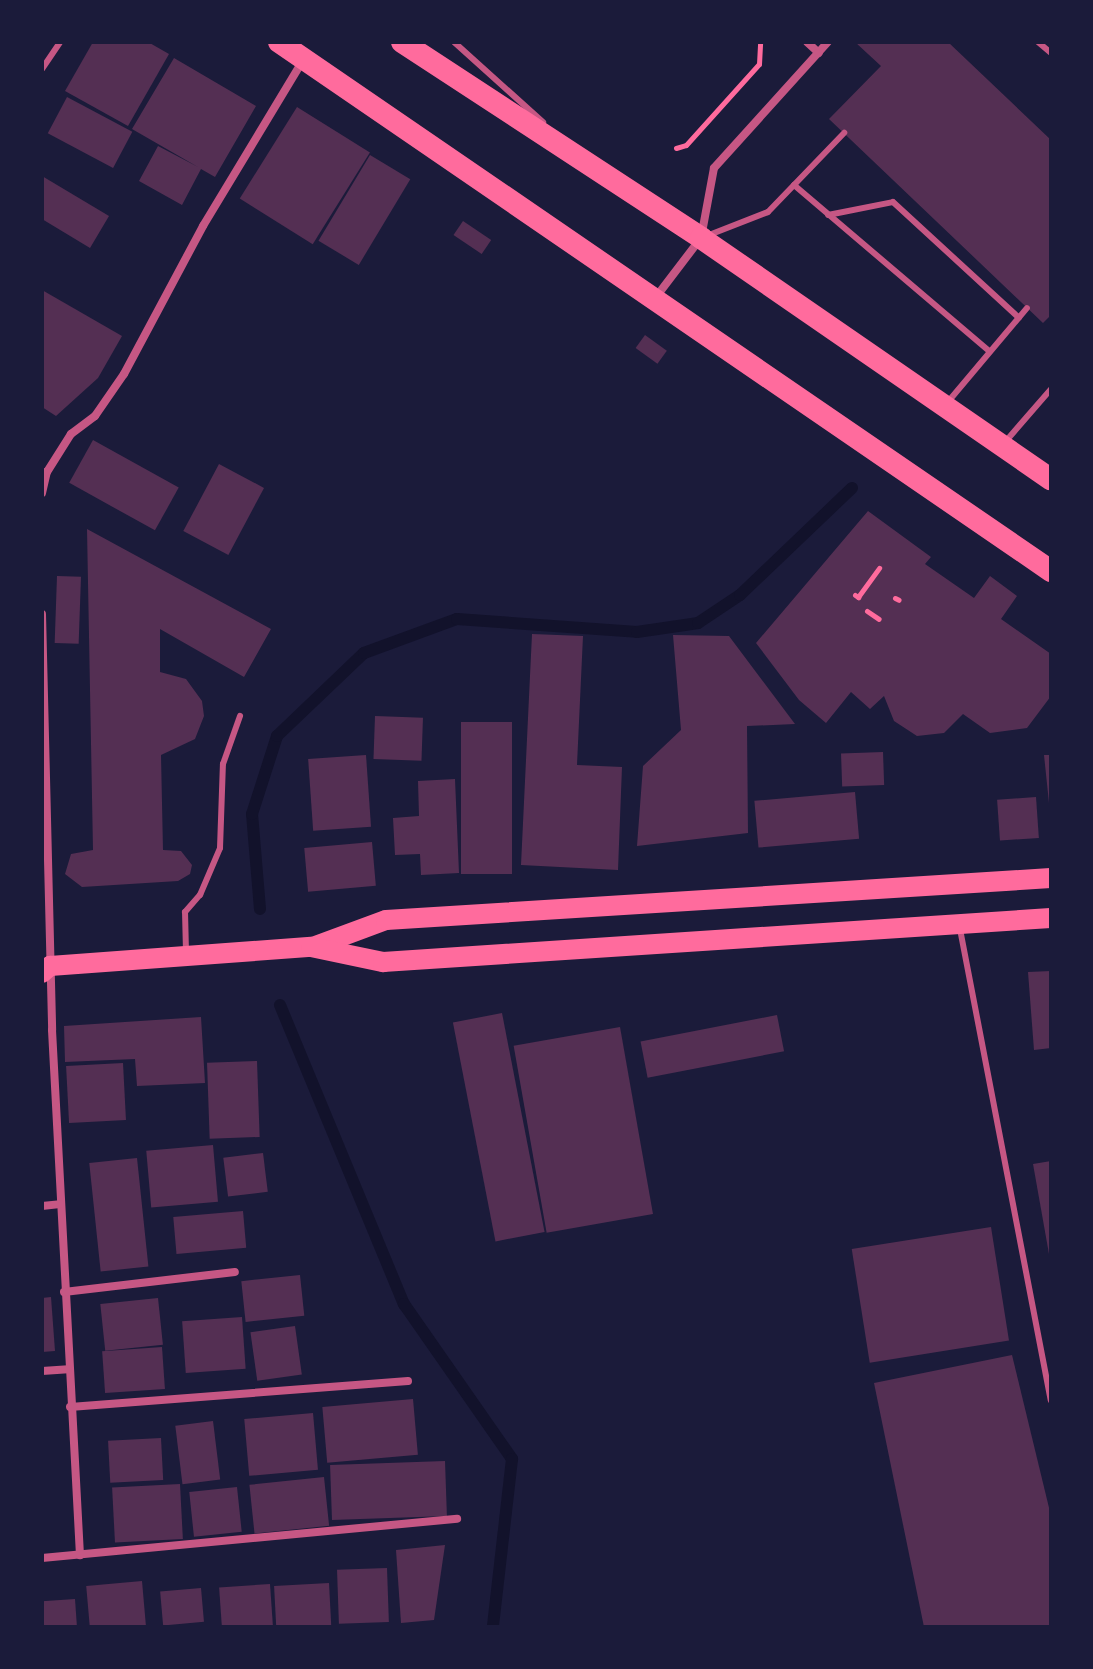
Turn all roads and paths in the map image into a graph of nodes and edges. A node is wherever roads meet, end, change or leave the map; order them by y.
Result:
1 (60, 42) edge
2 (279, 42) edge
3 (402, 42) edge
4 (454, 42) edge
5 (760, 42) edge
6 (807, 42) edge
7 (828, 42) edge
8 (1038, 42) edge
9 (819, 53) junction
10 (1051, 53) edge
11 (304, 59) junction
12 (42, 69) edge
13 (844, 133) dead end
14 (676, 148) dead end
15 (602, 175) junction
16 (794, 185) junction
17 (828, 215) junction
18 (701, 238) junction
19 (653, 301) junction
20 (1027, 308) dead end
21 (1019, 318) junction
22 (990, 352) junction
23 (1051, 389) edge
24 (945, 406) junction
25 (1003, 445) junction
26 (1051, 479) edge
27 (42, 493) edge
28 (879, 568) dead end
29 (1051, 571) edge
30 (855, 595) dead end
31 (867, 611) dead end
32 (42, 614) edge
33 (879, 619) dead end
34 (240, 716) dead end
35 (1051, 878) edge
36 (1051, 918) edge
37 (959, 925) junction
38 (311, 947) junction
39 (186, 955) junction
40 (45, 966) edge
41 (60, 1204) junction
42 (42, 1206) edge
43 (235, 1272) dead end
44 (64, 1292) junction
45 (68, 1369) junction
46 (42, 1371) edge
47 (408, 1381) dead end
48 (1051, 1400) edge
49 (70, 1407) junction
50 (457, 1519) dead end
51 (80, 1555) junction
52 (42, 1558) edge

1 - 12 lane
2 - 11 highway
3 - 15 highway
4 - 15 lane
5 - 14 path
6 - 9 street
7 - 9 street
8 - 10 lane
9 - 18 street
11 - 19 highway
11 - 27 street
13 - 16 lane
15 - 18 highway
16 - 17 lane
16 - 18 lane
17 - 21 lane
17 - 22 lane
18 - 19 street
18 - 24 highway
19 - 29 highway
20 - 21 lane
21 - 22 lane
22 - 24 lane
23 - 25 lane
24 - 25 highway
25 - 26 highway
28 - 30 path
31 - 33 path
32 - 40 street
34 - 39 lane
35 - 38 main road
36 - 37 main road
37 - 38 main road
37 - 48 lane
38 - 39 main road
39 - 40 main road
40 - 41 street
41 - 42 street
41 - 44 street
43 - 44 street
44 - 45 street
45 - 46 street
45 - 49 street
47 - 49 street
49 - 51 street
50 - 51 street
51 - 52 street

